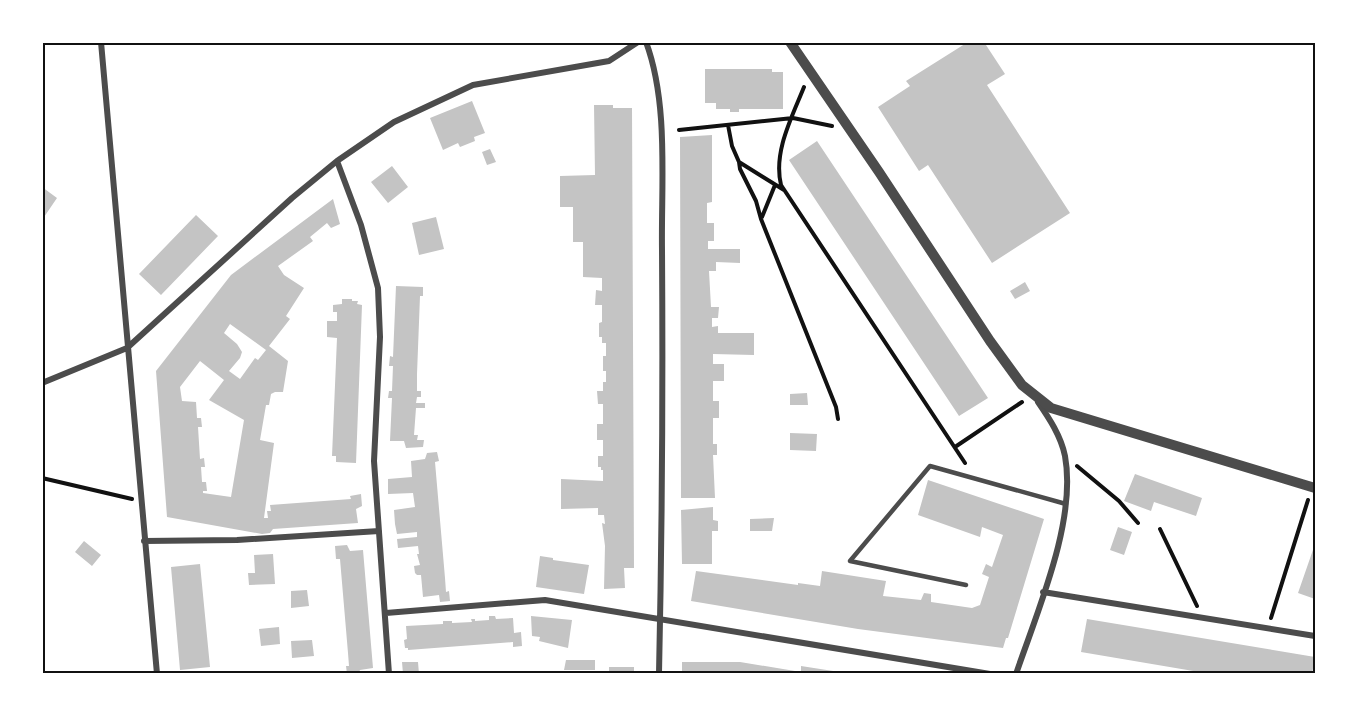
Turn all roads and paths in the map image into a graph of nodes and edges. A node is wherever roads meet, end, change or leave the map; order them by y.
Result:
1 (101, 42) edge
2 (638, 42) edge
3 (646, 42) edge
4 (790, 42) edge
5 (806, 82) dead end
6 (792, 118) junction
7 (728, 125) junction
8 (680, 130) dead end
9 (850, 130) junction
10 (337, 161) junction
11 (739, 162) junction
12 (776, 185) junction
13 (784, 190) junction
14 (761, 219) junction
15 (127, 348) junction
16 (42, 383) edge
17 (1033, 395) junction
18 (838, 419) dead end
19 (955, 447) junction
20 (1065, 455) junction
21 (42, 478) edge
22 (975, 479) junction
23 (1313, 488) edge
24 (141, 501) junction
25 (1066, 504) junction
26 (1138, 523) dead end
27 (1160, 529) dead end
28 (379, 531) junction
29 (144, 541) junction
30 (966, 585) dead end
31 (1043, 592) junction
32 (386, 613) junction
33 (1202, 618) junction
34 (660, 619) junction
35 (1267, 628) junction
36 (1315, 636) edge
37 (157, 674) edge
38 (389, 674) edge
39 (659, 674) edge
40 (990, 674) edge
41 (1016, 674) edge

1 - 15 street
2 - 10 street
3 - 34 street
4 - 9 street
5 - 6 path
6 - 7 path
6 - 9 path
6 - 13 path
7 - 8 path
7 - 11 path
9 - 17 street
10 - 15 street
10 - 28 street
11 - 12 path
11 - 14 path
12 - 13 path
12 - 14 path
13 - 19 path
14 - 18 path
15 - 16 street
15 - 24 street
17 - 19 path
17 - 20 street
17 - 23 street
19 - 22 path
20 - 25 street
20 - 26 path
21 - 24 path
22 - 25 lane
22 - 30 lane
23 - 35 path
24 - 29 street
25 - 31 street
27 - 33 path
28 - 29 street
28 - 32 street
29 - 37 street
31 - 33 street
31 - 41 street
32 - 34 street
32 - 38 street
33 - 35 street
34 - 39 street
34 - 40 street
35 - 36 street

